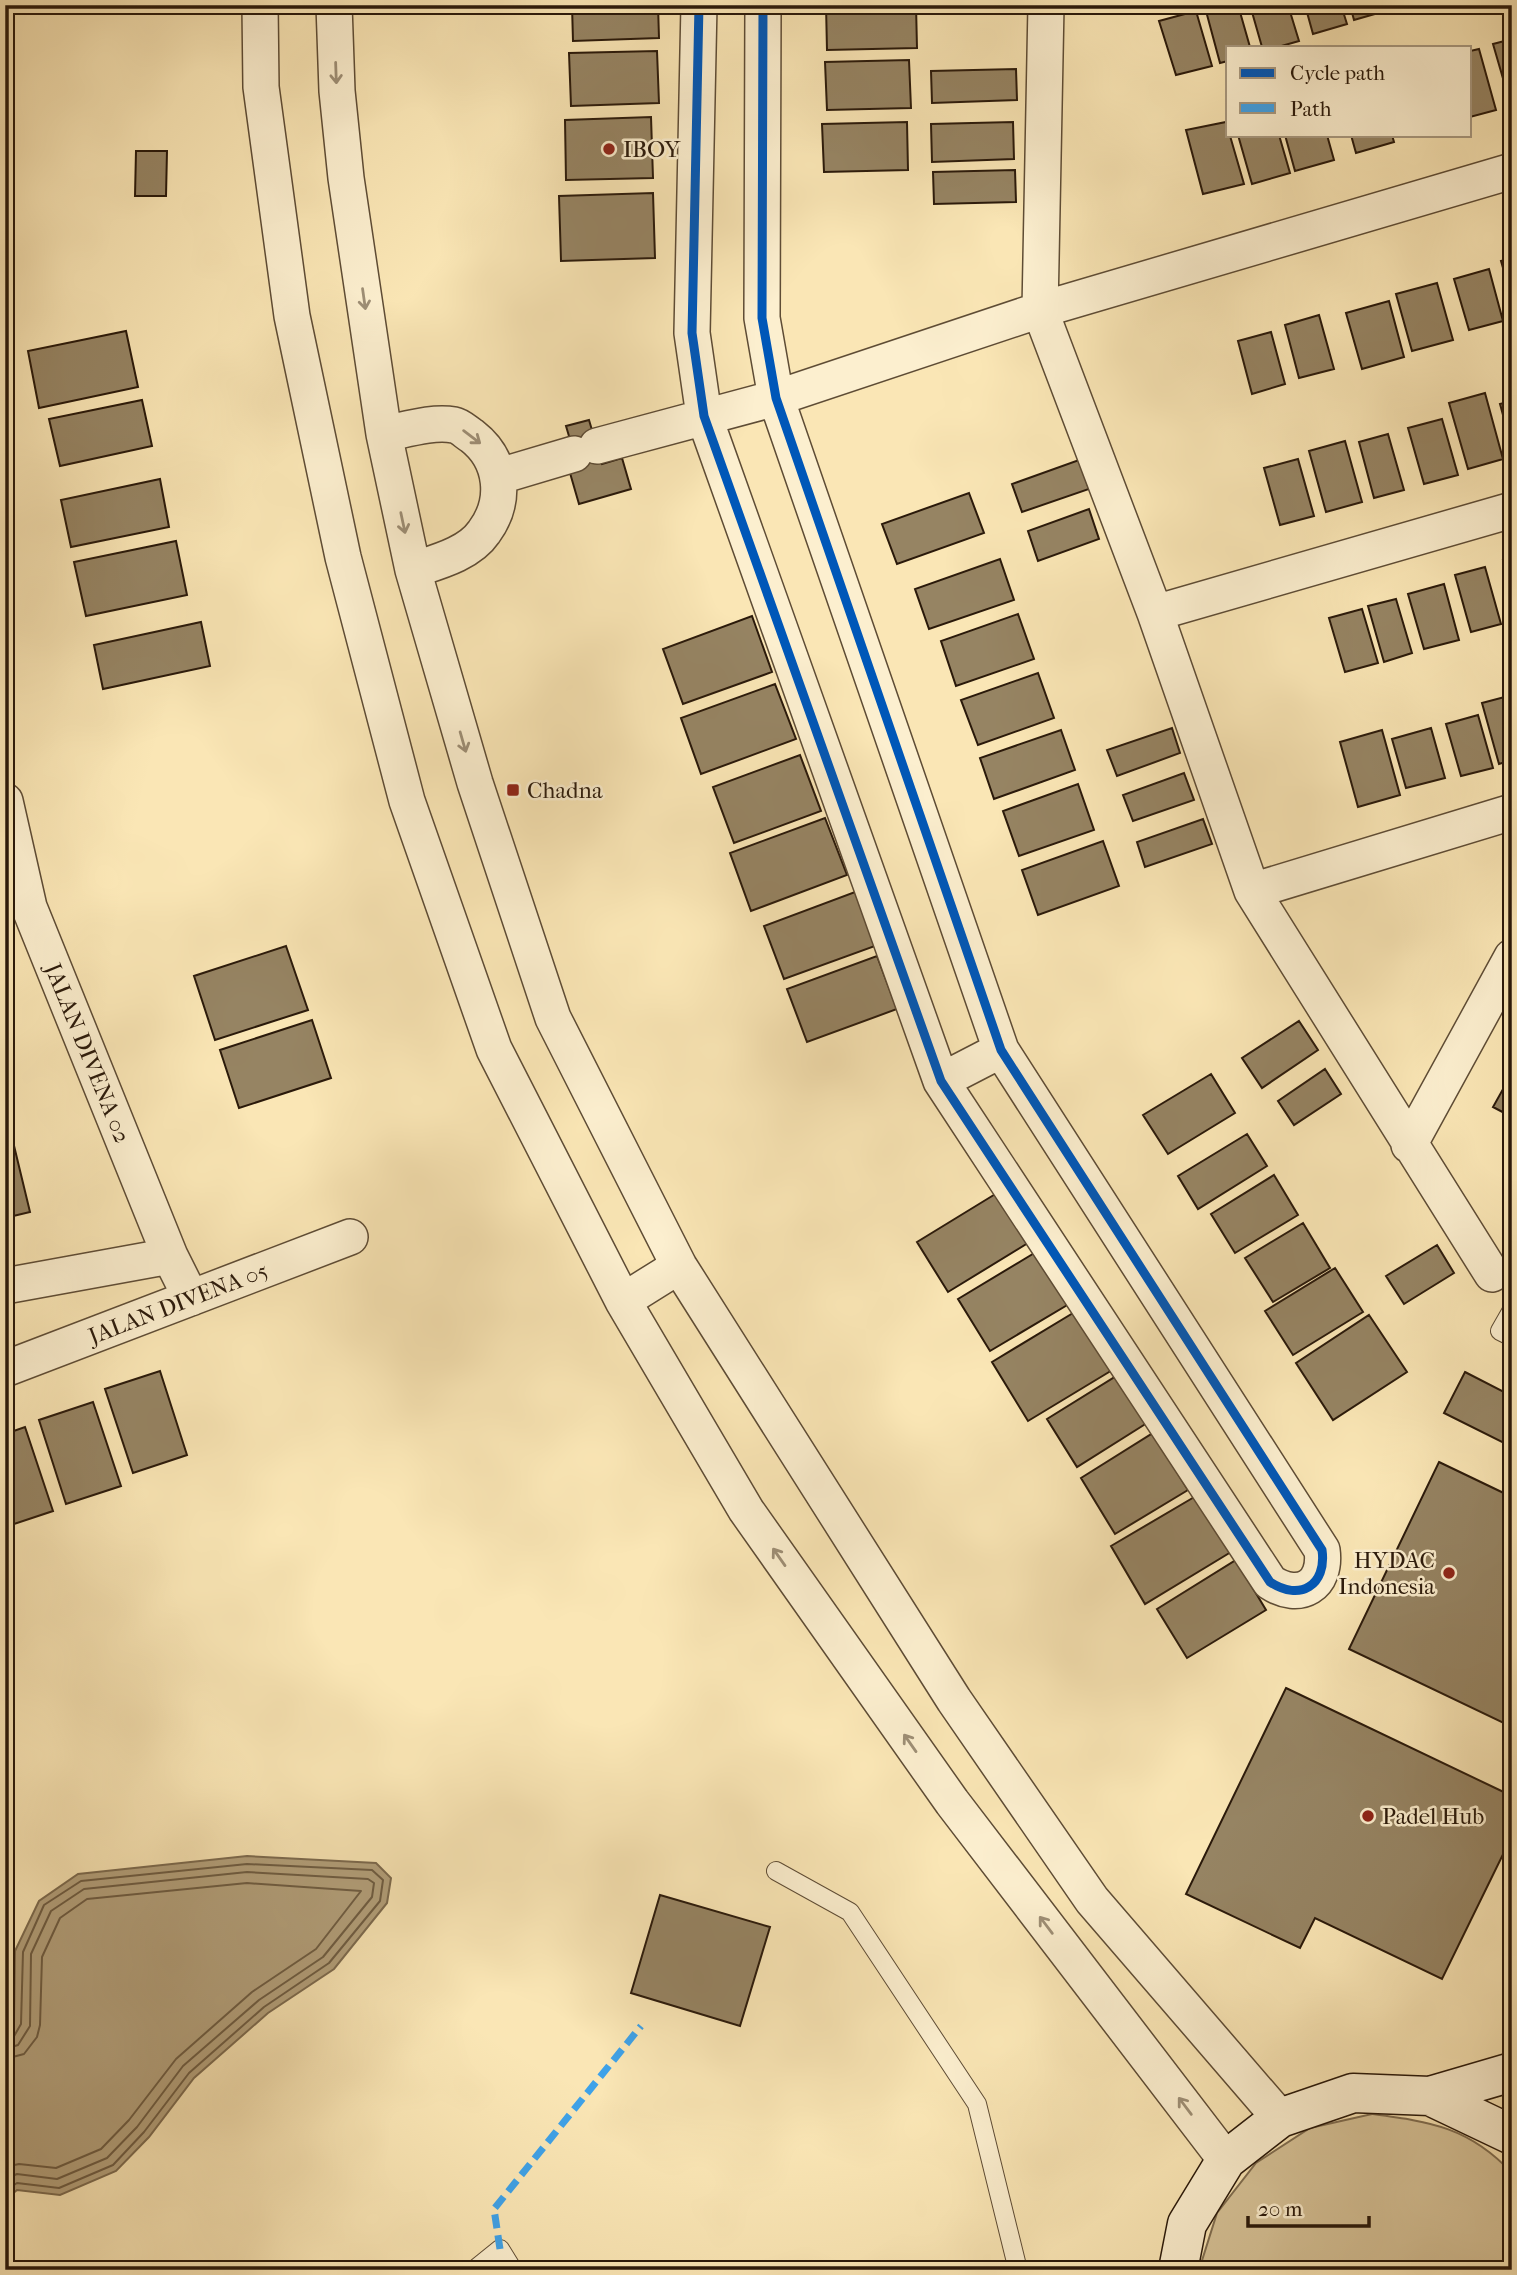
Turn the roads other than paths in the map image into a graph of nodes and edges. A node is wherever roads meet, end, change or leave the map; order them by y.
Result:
1 (260, 5) edge
2 (334, 5) edge
3 (699, 5) edge
4 (763, 5) edge
5 (1046, 5) edge
6 (1512, 171) edge
7 (1040, 310) junction
8 (776, 398) junction
9 (704, 416) junction
10 (384, 434) junction
11 (500, 476) junction
12 (1512, 509) edge
13 (413, 570) junction
14 (1155, 613) junction
15 (5, 800) edge
16 (1512, 812) edge
17 (1252, 891) junction
18 (1512, 957) edge
19 (1001, 1050) junction
20 (941, 1081) junction
21 (1409, 1145) junction
22 (350, 1237) dead end
23 (170, 1256) junction
24 (679, 1266) junction
25 (1492, 1274) dead end
26 (5, 1286) edge
27 (191, 1298) junction
28 (622, 1301) junction
29 (1512, 1310) edge
30 (1512, 1337) edge
31 (5, 1369) edge
32 (776, 1871) dead end
33 (1512, 2072) edge
34 (1430, 2096) junction
35 (1280, 2118) junction
36 (1512, 2135) edge
37 (1226, 2160) junction
38 (474, 2270) edge
39 (513, 2270) edge
40 (1018, 2270) edge
41 (1178, 2270) edge

1 - 28 street
2 -> 10 street
3 - 9 street
4 - 8 street
5 - 7 street
6 - 7 street
7 - 8 street
7 - 14 street
8 - 9 street
8 - 19 street
9 - 11 street
9 - 20 street
10 -> 11 street
10 -> 13 street
11 - 13 street
12 - 14 street
13 -> 24 street
14 - 17 street
15 - 23 street, JALAN DIVENA 02
16 - 17 street
17 - 21 street
18 - 21 street
19 - 20 street
19 - 20 street
21 - 25 street
22 - 27 street, JALAN DIVENA 05
23 - 26 street
23 - 27 street, JALAN DIVENA 02
24 - 28 street
24 - 35 street
27 - 31 street, JALAN DIVENA 05
37 -> 28 street
29 - 30 lane
32 - 40 lane
33 - 34 main road
34 - 35 main road
34 - 36 main road
35 - 37 main road
37 - 41 main road
38 - 39 lane

